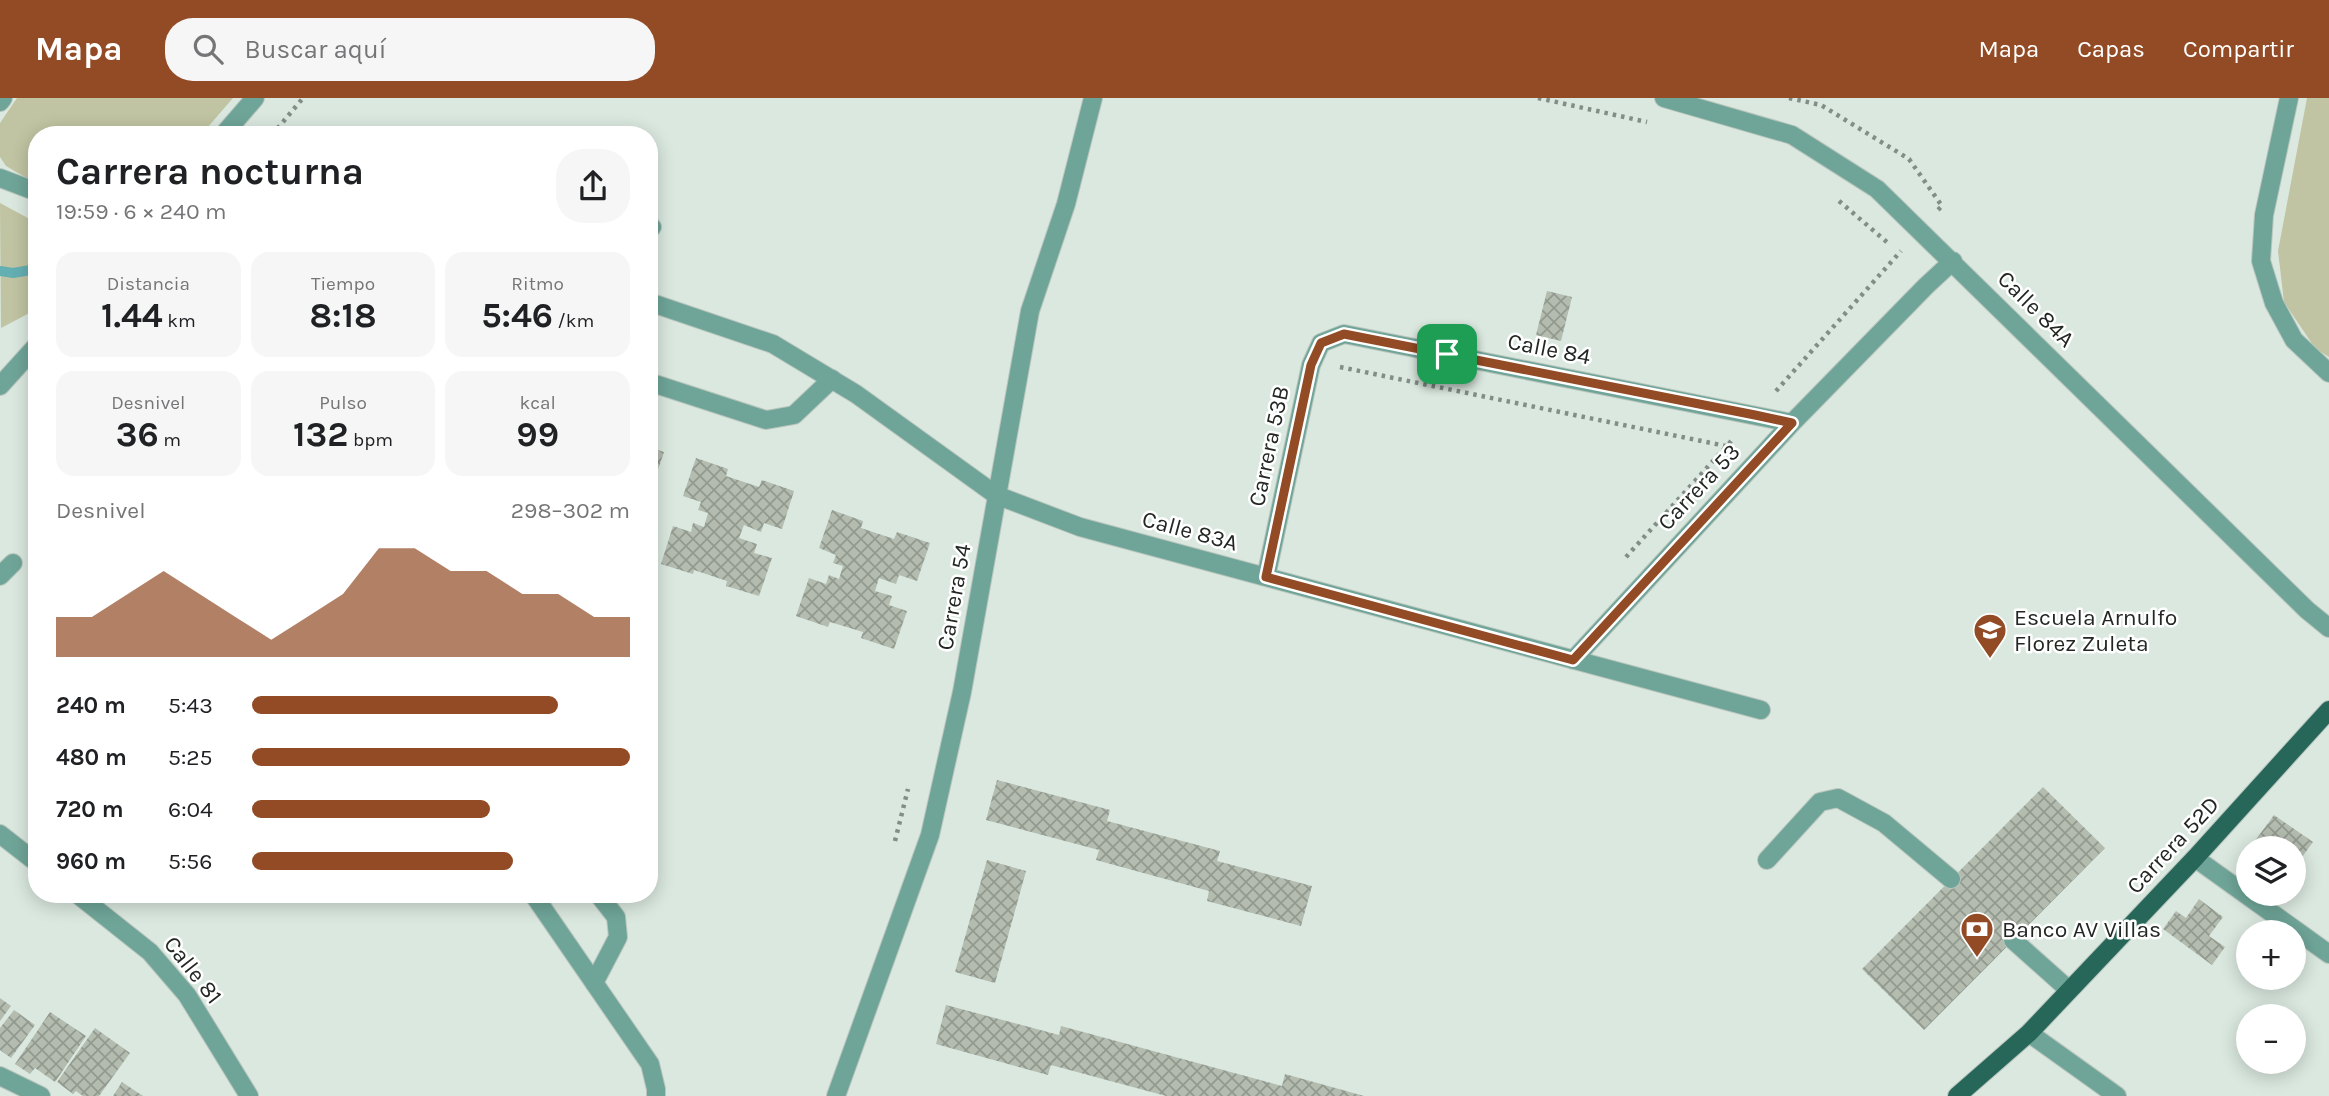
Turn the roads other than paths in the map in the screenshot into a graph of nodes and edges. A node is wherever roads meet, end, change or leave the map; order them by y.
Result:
1 (3, 98) edge
2 (255, 98) edge
3 (1093, 98) edge
4 (1664, 98) edge
5 (2289, 98) edge
6 (0, 102) edge
7 (231, 126) edge
8 (0, 178) edge
9 (28, 189) edge
10 (1953, 261) junction
11 (658, 305) edge
12 (28, 355) edge
13 (1311, 365) joint
14 (2329, 373) edge
15 (832, 379) junction
16 (658, 385) edge
17 (0, 386) edge
18 (1792, 423) junction
19 (996, 495) junction
20 (13, 563) dead end
21 (0, 576) edge
22 (1266, 577) junction
23 (2329, 628) edge
24 (1573, 660) junction
25 (1761, 710) dead end
26 (2329, 710) edge
27 (0, 834) edge
28 (28, 856) edge
29 (2195, 858) junction
30 (1767, 860) dead end
31 (1951, 880) dead end
32 (88, 903) edge
33 (539, 903) edge
34 (605, 903) edge
35 (2013, 940) dead end
36 (2329, 954) edge
37 (594, 983) junction
38 (2069, 990) junction
39 (2029, 1033) junction
40 (0, 1076) edge
41 (41, 1096) edge
42 (249, 1096) edge
43 (656, 1096) edge
44 (836, 1096) edge
45 (1957, 1096) edge
46 (2117, 1096) edge

1 - 6 street
2 - 7 street
3 - 19 street, Carrera 54
4 - 10 street, Calle 84A
5 - 14 street
8 - 9 street
10 - 18 street, Carrera 53
10 - 23 street, Calle 84A
11 - 15 street, Calle 83A
12 - 17 street
13 - 18 street, Calle 84
13 - 22 street, Carrera 53B
15 - 16 street
15 - 19 street, Calle 83A
18 - 24 street, Carrera 53
19 - 22 street, Calle 83A
19 - 44 street, Carrera 54
20 - 21 street
22 - 24 street, Calle 83A
24 - 25 street, Calle 83A
26 - 29 main road, Carrera 52D
27 - 28 street
29 - 36 street
29 - 38 main road, Carrera 52D
30 - 31 street
32 - 42 street, Calle 81
33 - 37 street
34 - 37 street
35 - 38 street
37 - 43 street
38 - 39 main road, Carrera 52D
39 - 45 main road, Carrera 52D
39 - 46 street
40 - 41 street

